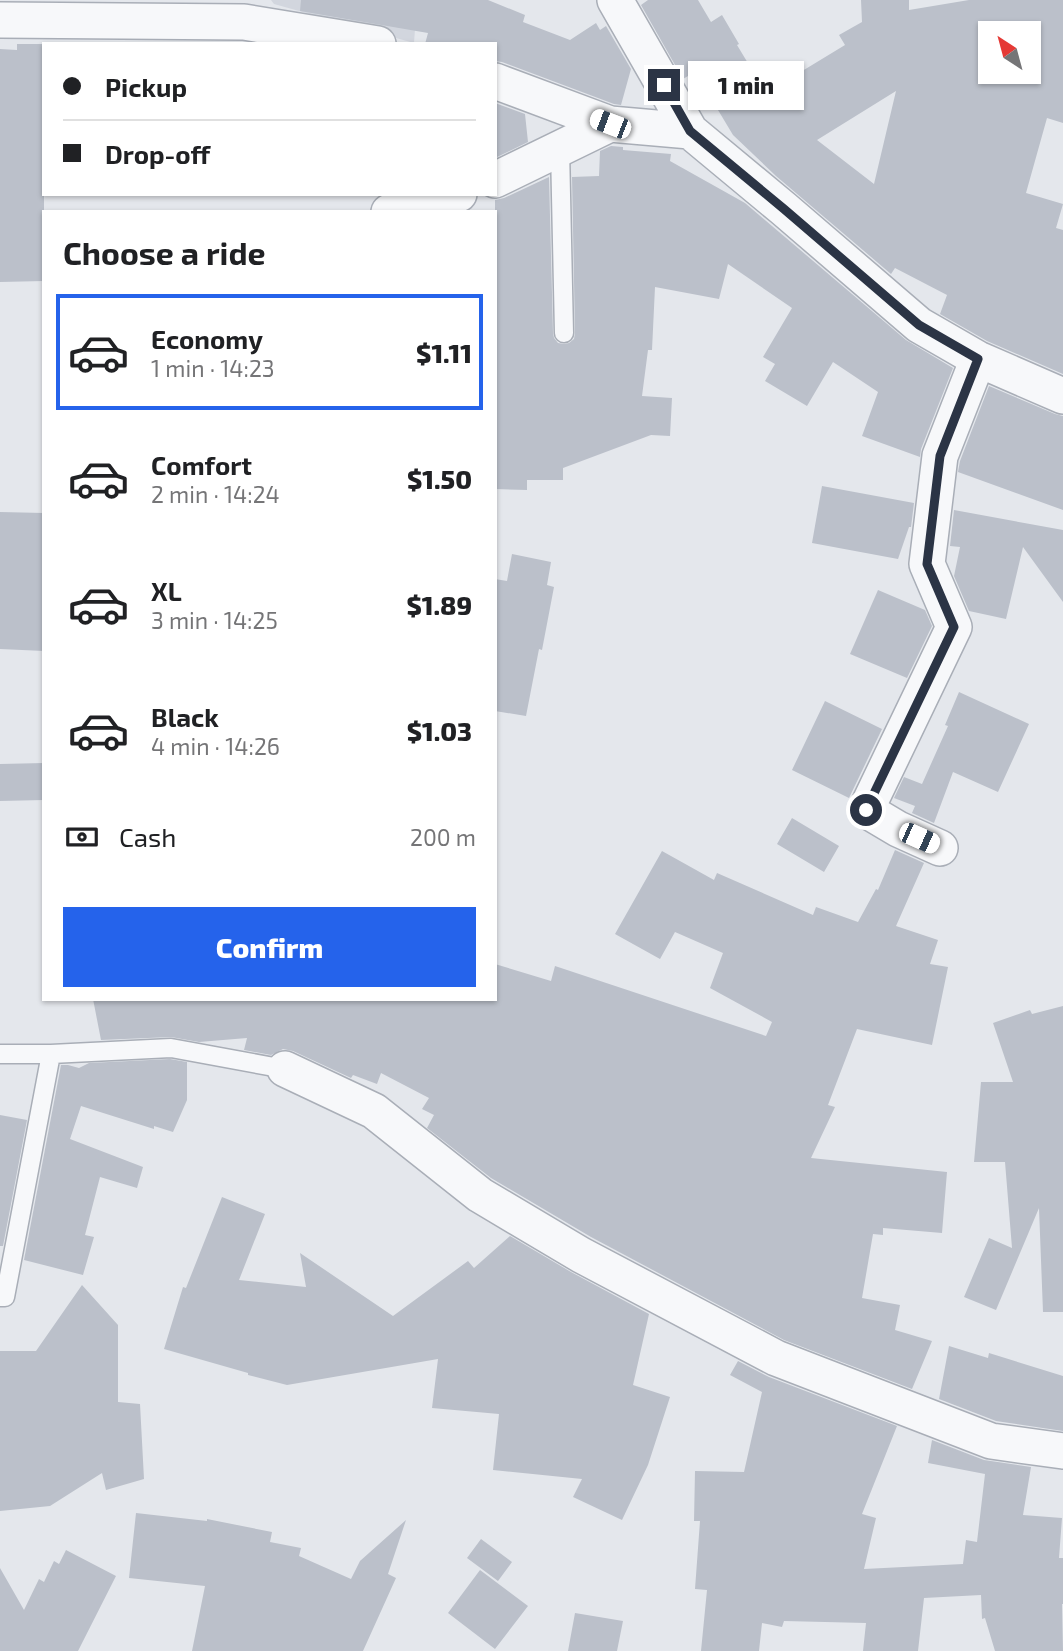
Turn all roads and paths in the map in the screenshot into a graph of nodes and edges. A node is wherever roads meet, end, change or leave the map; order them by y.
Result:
1 (615, 0) edge
2 (0, 20) edge
3 (366, 42) edge
4 (497, 82) edge
5 (610, 124) junction
6 (690, 131) junction
7 (560, 149) junction
8 (497, 179) edge
9 (453, 196) edge
10 (398, 210) edge
11 (564, 333) dead end
12 (978, 359) junction
13 (1063, 396) edge
14 (940, 848) dead end
15 (0, 1054) edge
16 (51, 1054) junction
17 (285, 1069) joint
18 (0, 1297) edge
19 (1063, 1451) edge

1 - 6 street
2 - 3 street
4 - 5 street
5 - 6 street
5 - 7 street
6 - 12 street
7 - 8 street
7 - 11 lane
9 - 10 street
12 - 13 street
12 - 14 street
15 - 16 lane
16 - 17 lane
16 - 18 lane
17 - 19 street

